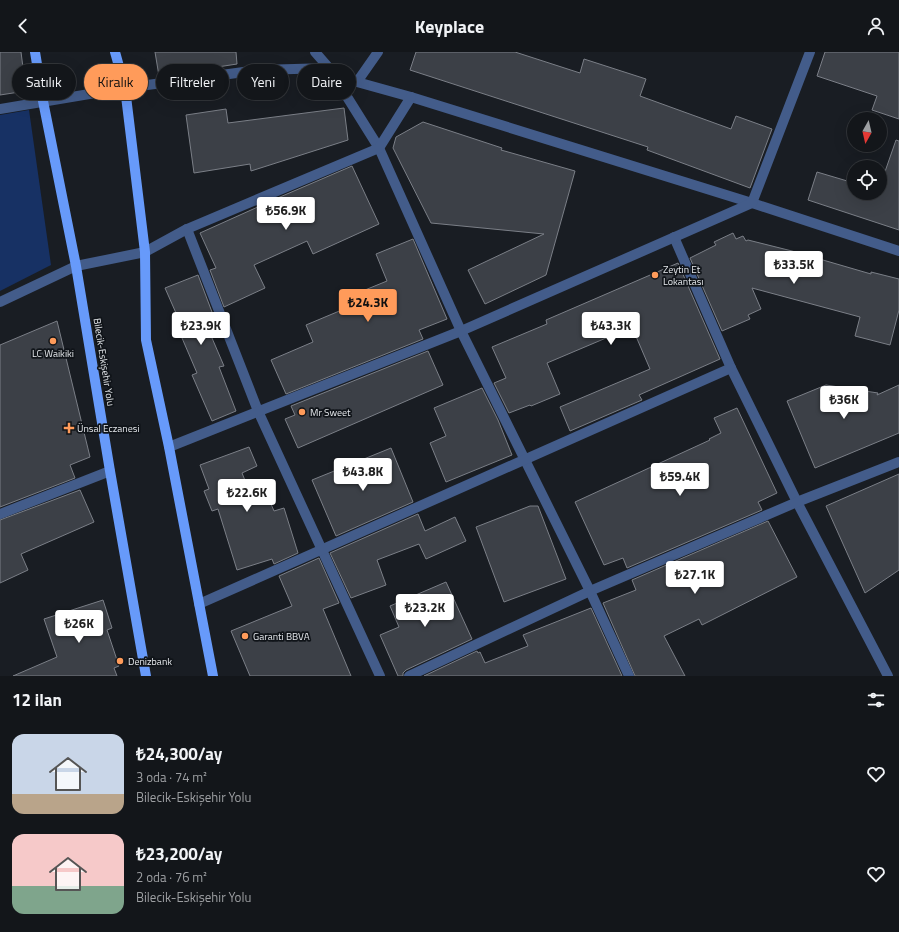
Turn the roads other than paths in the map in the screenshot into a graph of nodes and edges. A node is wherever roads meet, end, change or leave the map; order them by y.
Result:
1 (35, 52) edge
2 (115, 52) edge
3 (315, 52) edge
4 (378, 52) edge
5 (810, 52) edge
6 (119, 64) edge
7 (326, 64) edge
8 (297, 69) edge
9 (356, 82) joint
10 (148, 85) edge
11 (84, 94) edge
12 (411, 97) junction
13 (127, 100) edge
14 (350, 100) edge
15 (42, 101) junction
16 (0, 109) edge
17 (379, 148) junction
18 (752, 203) junction
19 (187, 228) junction
20 (674, 237) junction
21 (899, 251) edge
22 (145, 252) junction
23 (76, 266) junction
24 (0, 302) edge
25 (461, 331) junction
26 (731, 368) junction
27 (258, 411) junction
28 (169, 447) junction
29 (525, 460) junction
30 (899, 462) edge
31 (110, 471) junction
32 (797, 502) junction
33 (0, 514) edge
34 (322, 550) junction
35 (590, 591) junction
36 (199, 604) junction
37 (146, 676) edge
38 (213, 676) edge
39 (380, 676) edge
40 (409, 676) edge
41 (629, 676) edge
42 (888, 676) edge

1 - 15 main road, Bilecik-Eskişehir Yolu
2 - 6 main road
3 - 7 street
4 - 9 street
5 - 18 street
8 - 10 street
9 - 12 street
11 - 15 street
12 - 17 street
12 - 18 street
13 - 22 main road
14 - 17 street
15 - 16 street
15 - 23 main road, Bilecik-Eskişehir Yolu
17 - 19 street
17 - 25 street
18 - 20 street
18 - 21 street
19 - 22 street
19 - 27 street
20 - 25 street
20 - 26 street
22 - 23 street
22 - 28 main road
23 - 24 street
23 - 31 main road, Bilecik-Eskişehir Yolu
25 - 27 street
25 - 29 street
26 - 29 street
26 - 32 street
27 - 28 street
27 - 34 street
28 - 36 main road
29 - 34 street
29 - 35 street
30 - 32 street
31 - 33 street
31 - 37 main road, Bilecik-Eskişehir Yolu
32 - 35 street
32 - 42 street
34 - 36 street
34 - 39 street
35 - 40 street
35 - 41 street
36 - 38 main road

